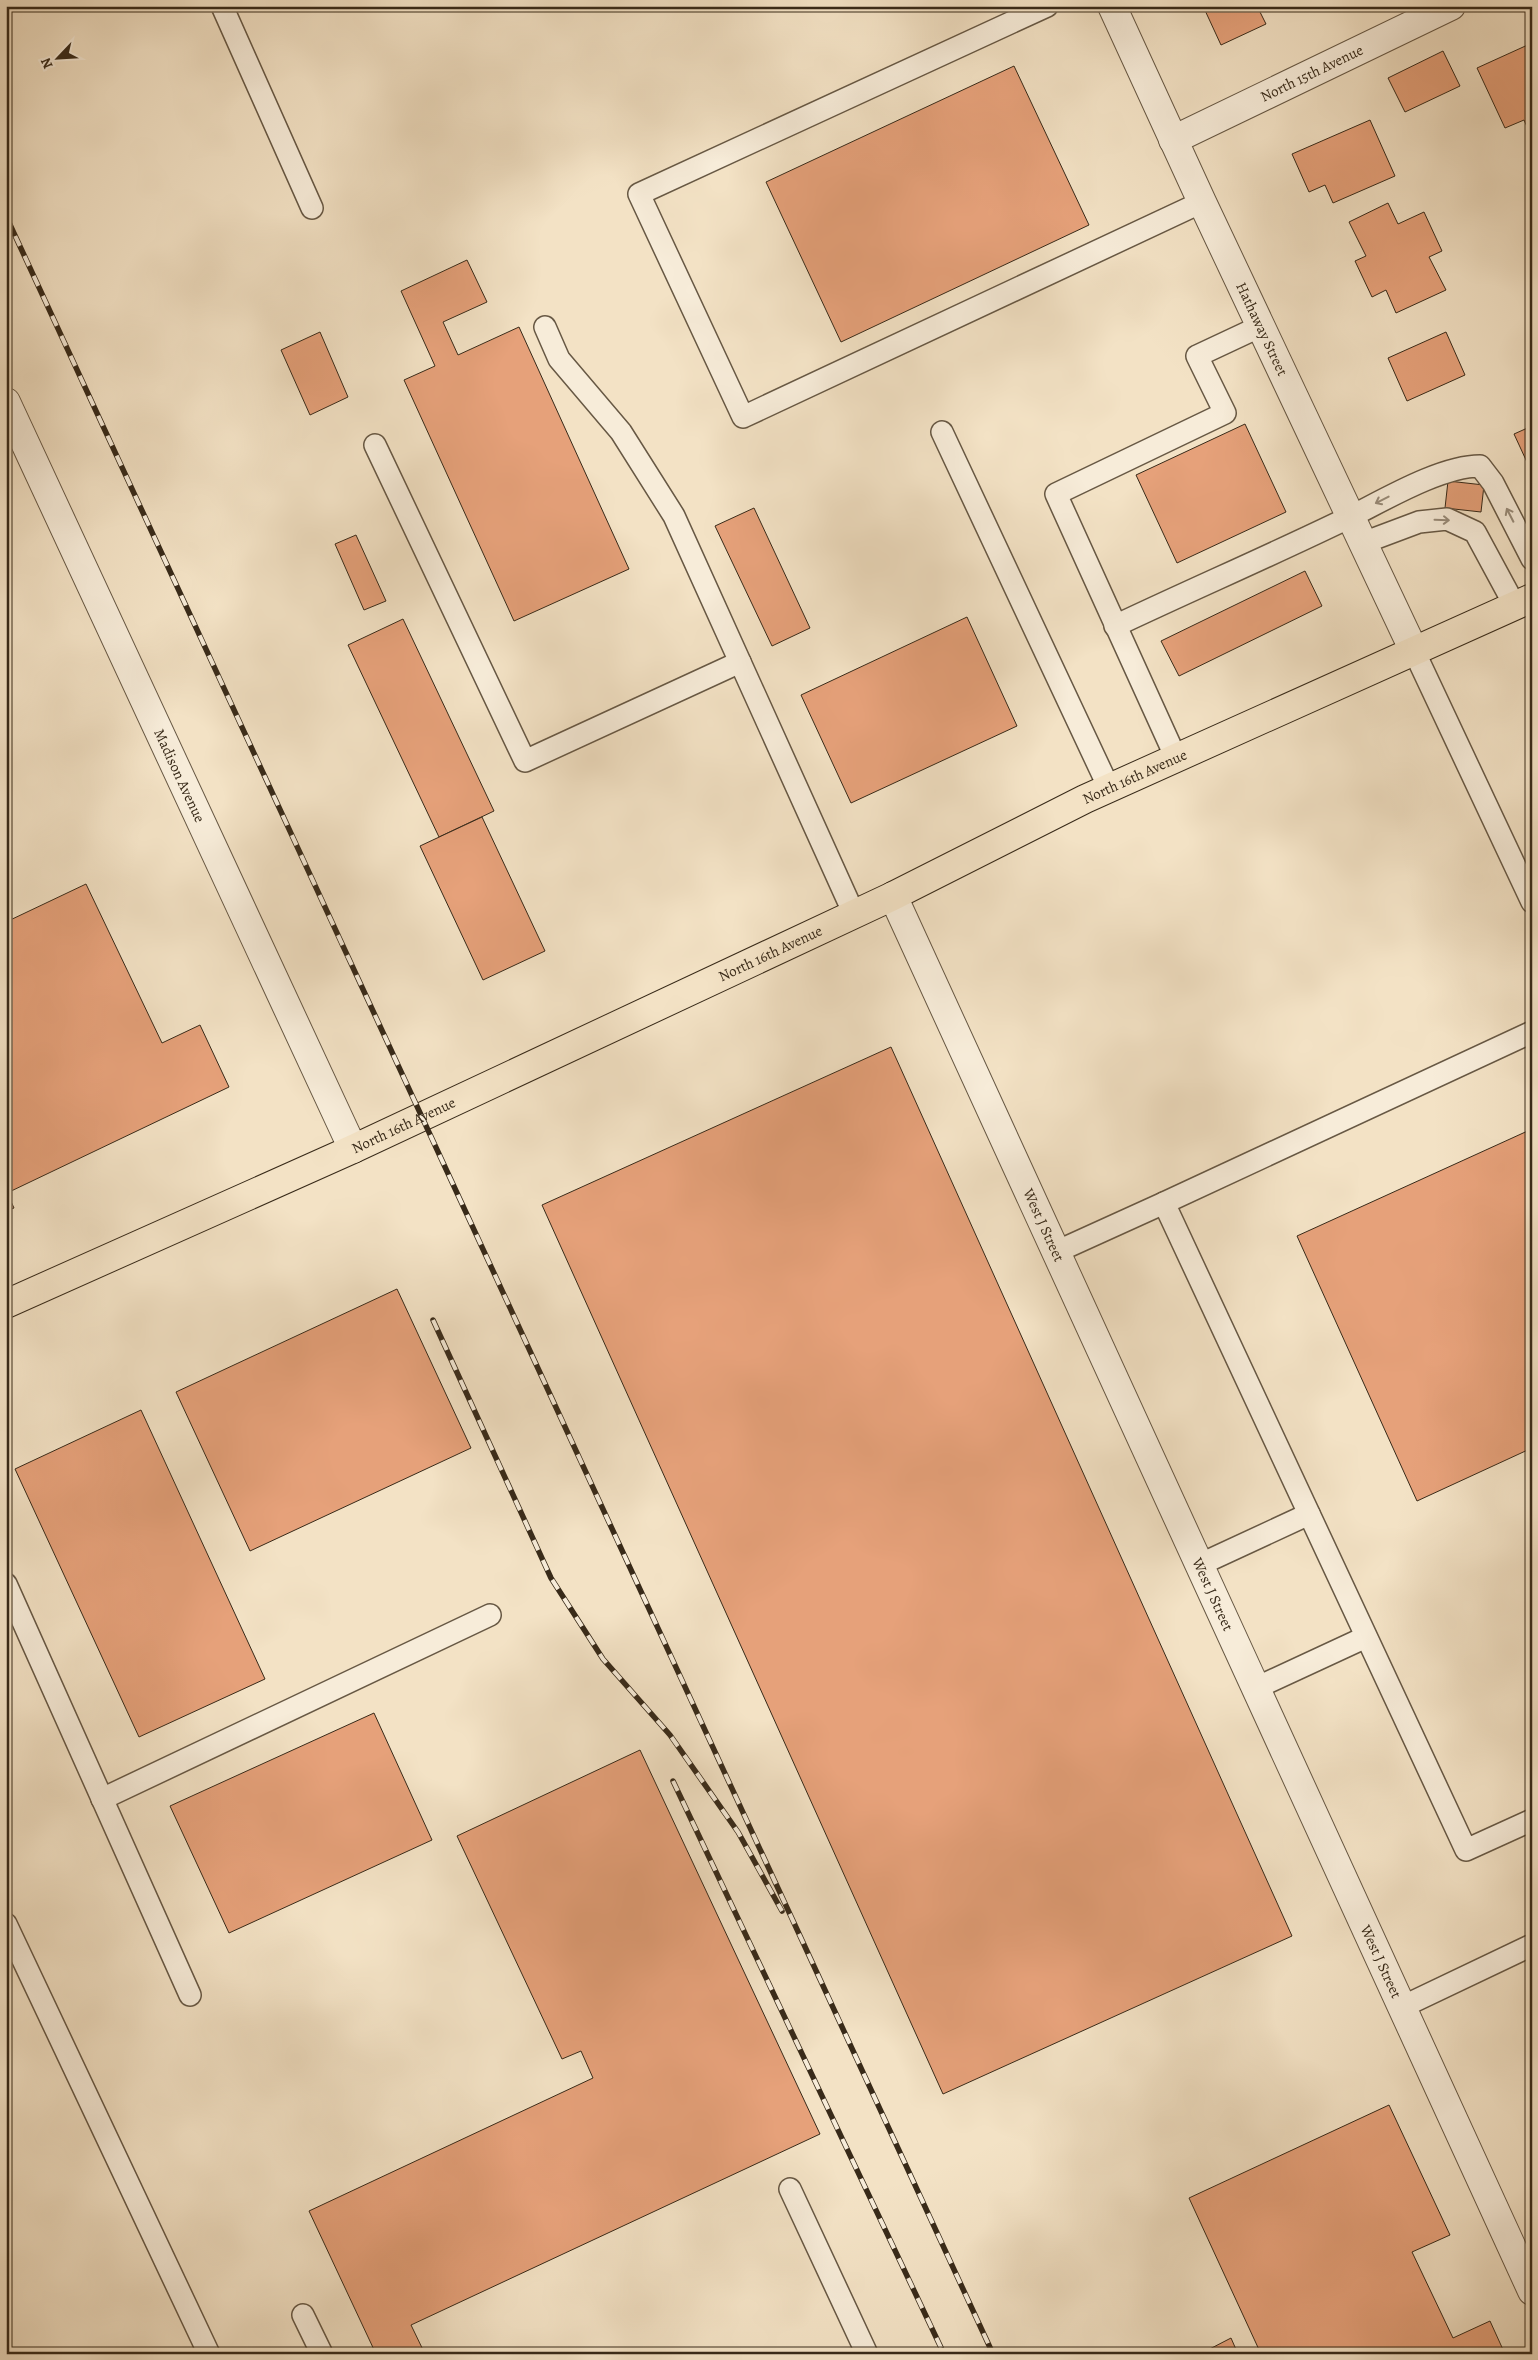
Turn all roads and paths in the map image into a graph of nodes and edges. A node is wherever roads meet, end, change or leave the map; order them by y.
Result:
1 (222, 6) edge
2 (1047, 6) edge
3 (1112, 6) edge
4 (1451, 6) edge
5 (1173, 140) junction
6 (1202, 202) junction
7 (312, 208) dead end
8 (1260, 326) junction
9 (545, 328) dead end
10 (6, 402) edge
11 (942, 432) dead end
12 (376, 445) dead end
13 (1350, 517) junction
14 (1363, 543) junction
15 (1532, 559) edge
16 (1523, 602) edge
17 (1115, 626) junction
18 (1414, 651) junction
19 (740, 662) junction
20 (1176, 758) junction
21 (1109, 788) junction
22 (893, 896) junction
23 (1532, 902) edge
24 (854, 914) junction
25 (1532, 1032) edge
26 (352, 1149) junction
27 (1164, 1203) junction
28 (1056, 1252) junction
29 (6, 1304) edge
30 (1309, 1514) junction
31 (1200, 1565) junction
32 (6, 1584) edge
33 (490, 1615) dead end
34 (1366, 1637) junction
35 (1256, 1688) junction
36 (102, 1799) junction
37 (1532, 1820) edge
38 (6, 1924) edge
39 (1532, 1946) edge
40 (190, 1995) dead end
41 (1402, 2007) junction
42 (790, 2189) dead end
43 (1532, 2291) edge
44 (303, 2315) dead end
45 (209, 2354) edge
46 (322, 2354) edge
47 (867, 2354) edge

1 - 7 lane
2 - 6 lane
3 - 5 street, Hathaway Street
4 - 5 street, North 15th Avenue
5 - 6 street, Hathaway Street
6 - 8 street, Hathaway Street
8 - 13 street, Hathaway Street
8 - 17 lane
9 - 19 lane
10 - 26 street, Madison Avenue
11 - 21 lane
12 - 19 lane
13 - 14 street, Hathaway Street
15 -> 13 lane
13 - 17 lane
14 -> 16 lane
14 - 18 street, Hathaway Street
16 - 18 main road, North 16th Avenue
17 - 20 lane
18 - 20 main road, North 16th Avenue
18 - 23 lane
19 - 24 lane
20 - 21 main road, North 16th Avenue
21 - 22 main road, North 16th Avenue
22 - 24 main road, North 16th Avenue
22 - 28 street, West J Street
24 - 26 main road, North 16th Avenue
25 - 27 lane
26 - 29 main road, North 16th Avenue
27 - 28 lane
27 - 30 lane
28 - 31 street, West J Street
30 - 31 lane
30 - 34 lane
31 - 35 street, West J Street
32 - 36 lane
33 - 36 lane
34 - 35 lane
34 - 37 lane
35 - 41 street, West J Street
36 - 40 lane
38 - 45 lane
39 - 41 lane
41 - 43 street, West J Street
42 - 47 lane
44 - 46 lane

